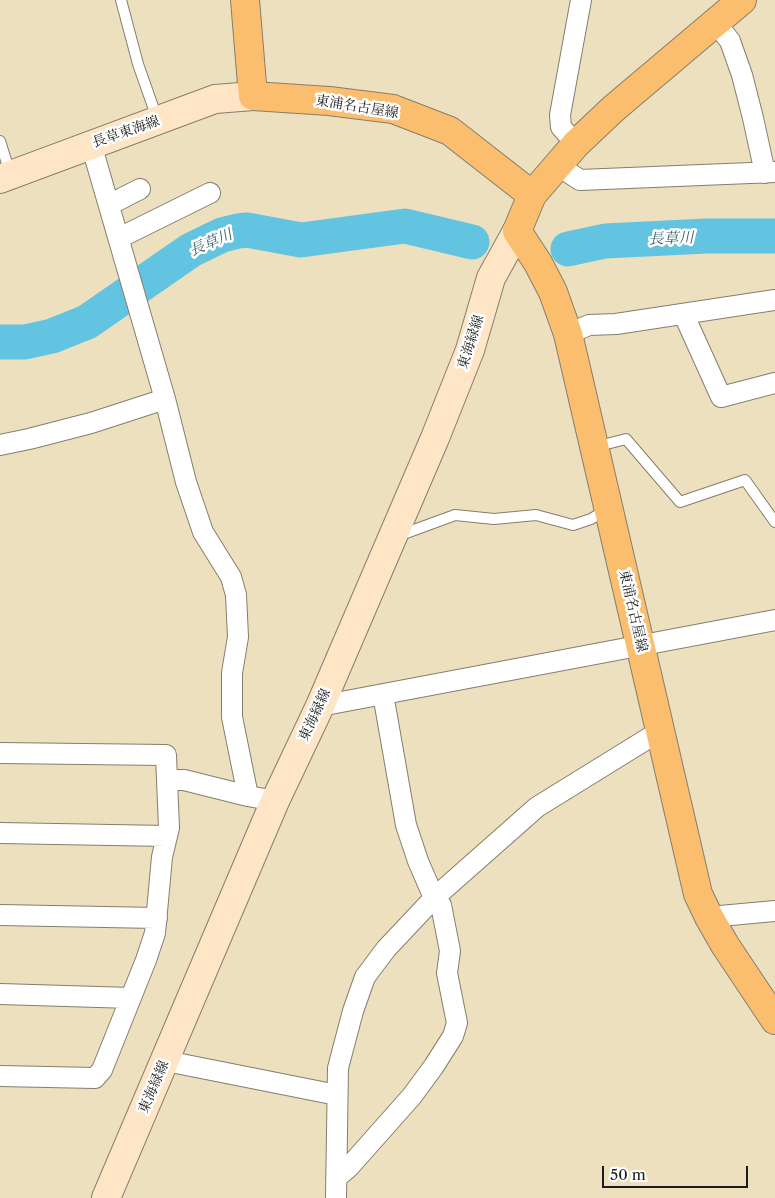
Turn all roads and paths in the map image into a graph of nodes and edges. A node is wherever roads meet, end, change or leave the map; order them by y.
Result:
1 (121, 0) edge
2 (245, 0) edge
3 (581, 0) edge
4 (740, 1) edge
5 (716, 23) junction
6 (253, 96) junction
7 (158, 121) junction
8 (0, 141) edge
9 (91, 144) junction
10 (576, 144) junction
11 (558, 166) junction
12 (770, 173) edge
13 (5, 177) edge
14 (140, 190) dead end
15 (210, 193) dead end
16 (532, 195) junction
17 (109, 205) junction
18 (517, 231) junction
19 (119, 238) junction
20 (775, 300) edge
21 (684, 315) junction
22 (568, 334) junction
23 (775, 383) edge
24 (165, 399) junction
25 (0, 444) edge
26 (594, 447) junction
27 (610, 511) junction
28 (775, 522) edge
29 (396, 529) junction
30 (775, 620) edge
31 (641, 646) junction
32 (383, 694) junction
33 (320, 706) junction
34 (660, 731) junction
35 (0, 753) edge
36 (167, 780) junction
37 (248, 796) junction
38 (275, 801) junction
39 (0, 833) edge
40 (167, 836) junction
41 (434, 898) junction
42 (775, 910) edge
43 (0, 915) edge
44 (709, 917) junction
45 (157, 918) junction
46 (0, 994) edge
47 (131, 998) junction
48 (775, 1020) edge
49 (166, 1061) junction
50 (0, 1076) edge
51 (337, 1095) junction
52 (336, 1178) junction
53 (106, 1198) edge
54 (336, 1198) edge

1 - 7 lane
2 - 6 main road
3 - 10 street
4 - 5 main road
5 - 10 main road
5 - 12 street
6 - 7 main road, 長草東海線
6 - 16 main road, 東浦名古屋線
7 - 9 main road, 長草東海線
8 - 13 lane
9 - 13 main road, 長草東海線
9 - 17 street
10 - 11 main road
11 - 12 street
11 - 16 main road
14 - 17 street
15 - 19 street
16 - 18 main road
17 - 19 street
18 - 22 main road, 東浦名古屋線
18 - 29 main road, 東海緑線
19 - 24 street
20 - 21 street
21 - 22 street
21 - 23 street
22 - 26 main road, 東浦名古屋線
24 - 25 street
24 - 37 street
26 - 27 main road, 東浦名古屋線
26 - 28 lane
27 - 29 lane
27 - 31 main road, 東浦名古屋線
29 - 33 main road, 東海緑線
30 - 31 street
31 - 32 street
31 - 34 main road, 東浦名古屋線
32 - 33 street
32 - 41 street
33 - 38 main road, 東海緑線
34 - 41 street
34 - 44 main road, 東浦名古屋線
35 - 36 street
36 - 37 street
36 - 40 street
37 - 38 street
38 - 49 main road, 東海緑線
39 - 40 street
40 - 45 street
41 - 51 street
41 - 52 street
42 - 44 street
43 - 45 street
44 - 48 main road, 東浦名古屋線
45 - 47 street
46 - 47 street
47 - 50 street
49 - 51 street
49 - 53 main road, 東海緑線
51 - 52 street
52 - 54 street

